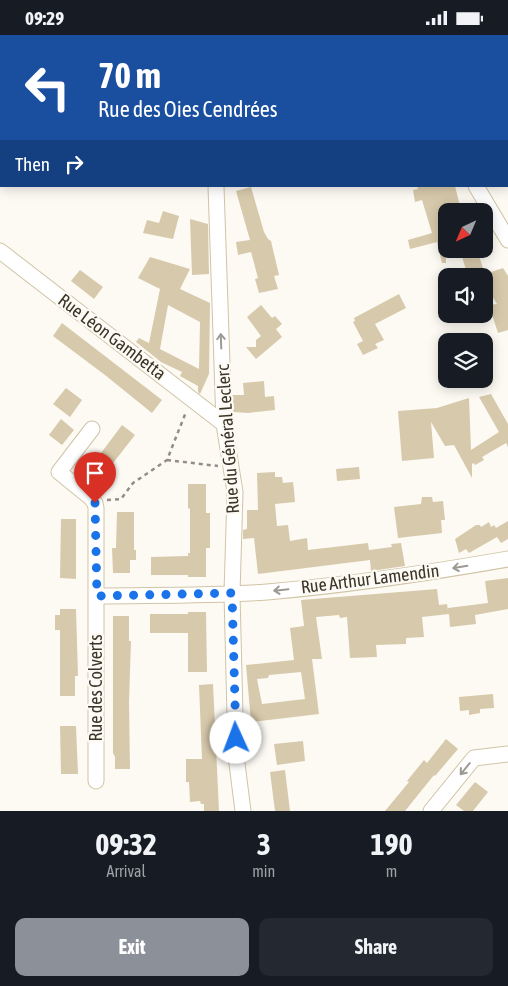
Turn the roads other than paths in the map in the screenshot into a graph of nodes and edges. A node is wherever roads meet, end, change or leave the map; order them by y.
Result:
1 (216, 187) edge
2 (477, 187) edge
3 (508, 240) edge
4 (0, 251) edge
5 (224, 424) junction
6 (92, 429) dead end
7 (508, 559) edge
8 (232, 593) junction
9 (97, 596) junction
10 (508, 753) edge
11 (96, 781) dead end
12 (243, 811) edge
13 (431, 811) edge

5 -> 1 street, Rue du Général Leclerc
2 - 3 street
4 - 5 street, Rue Léon Gambetta
5 - 8 street, Rue du Général Leclerc
6 - 9 street, Rue des Colverts
7 -> 8 street, Rue Arthur Lamendin
8 - 9 street, Rue Arthur Lamendin
8 - 12 street, Rue du Général Leclerc
9 - 11 street, Rue des Colverts
10 -> 13 street

